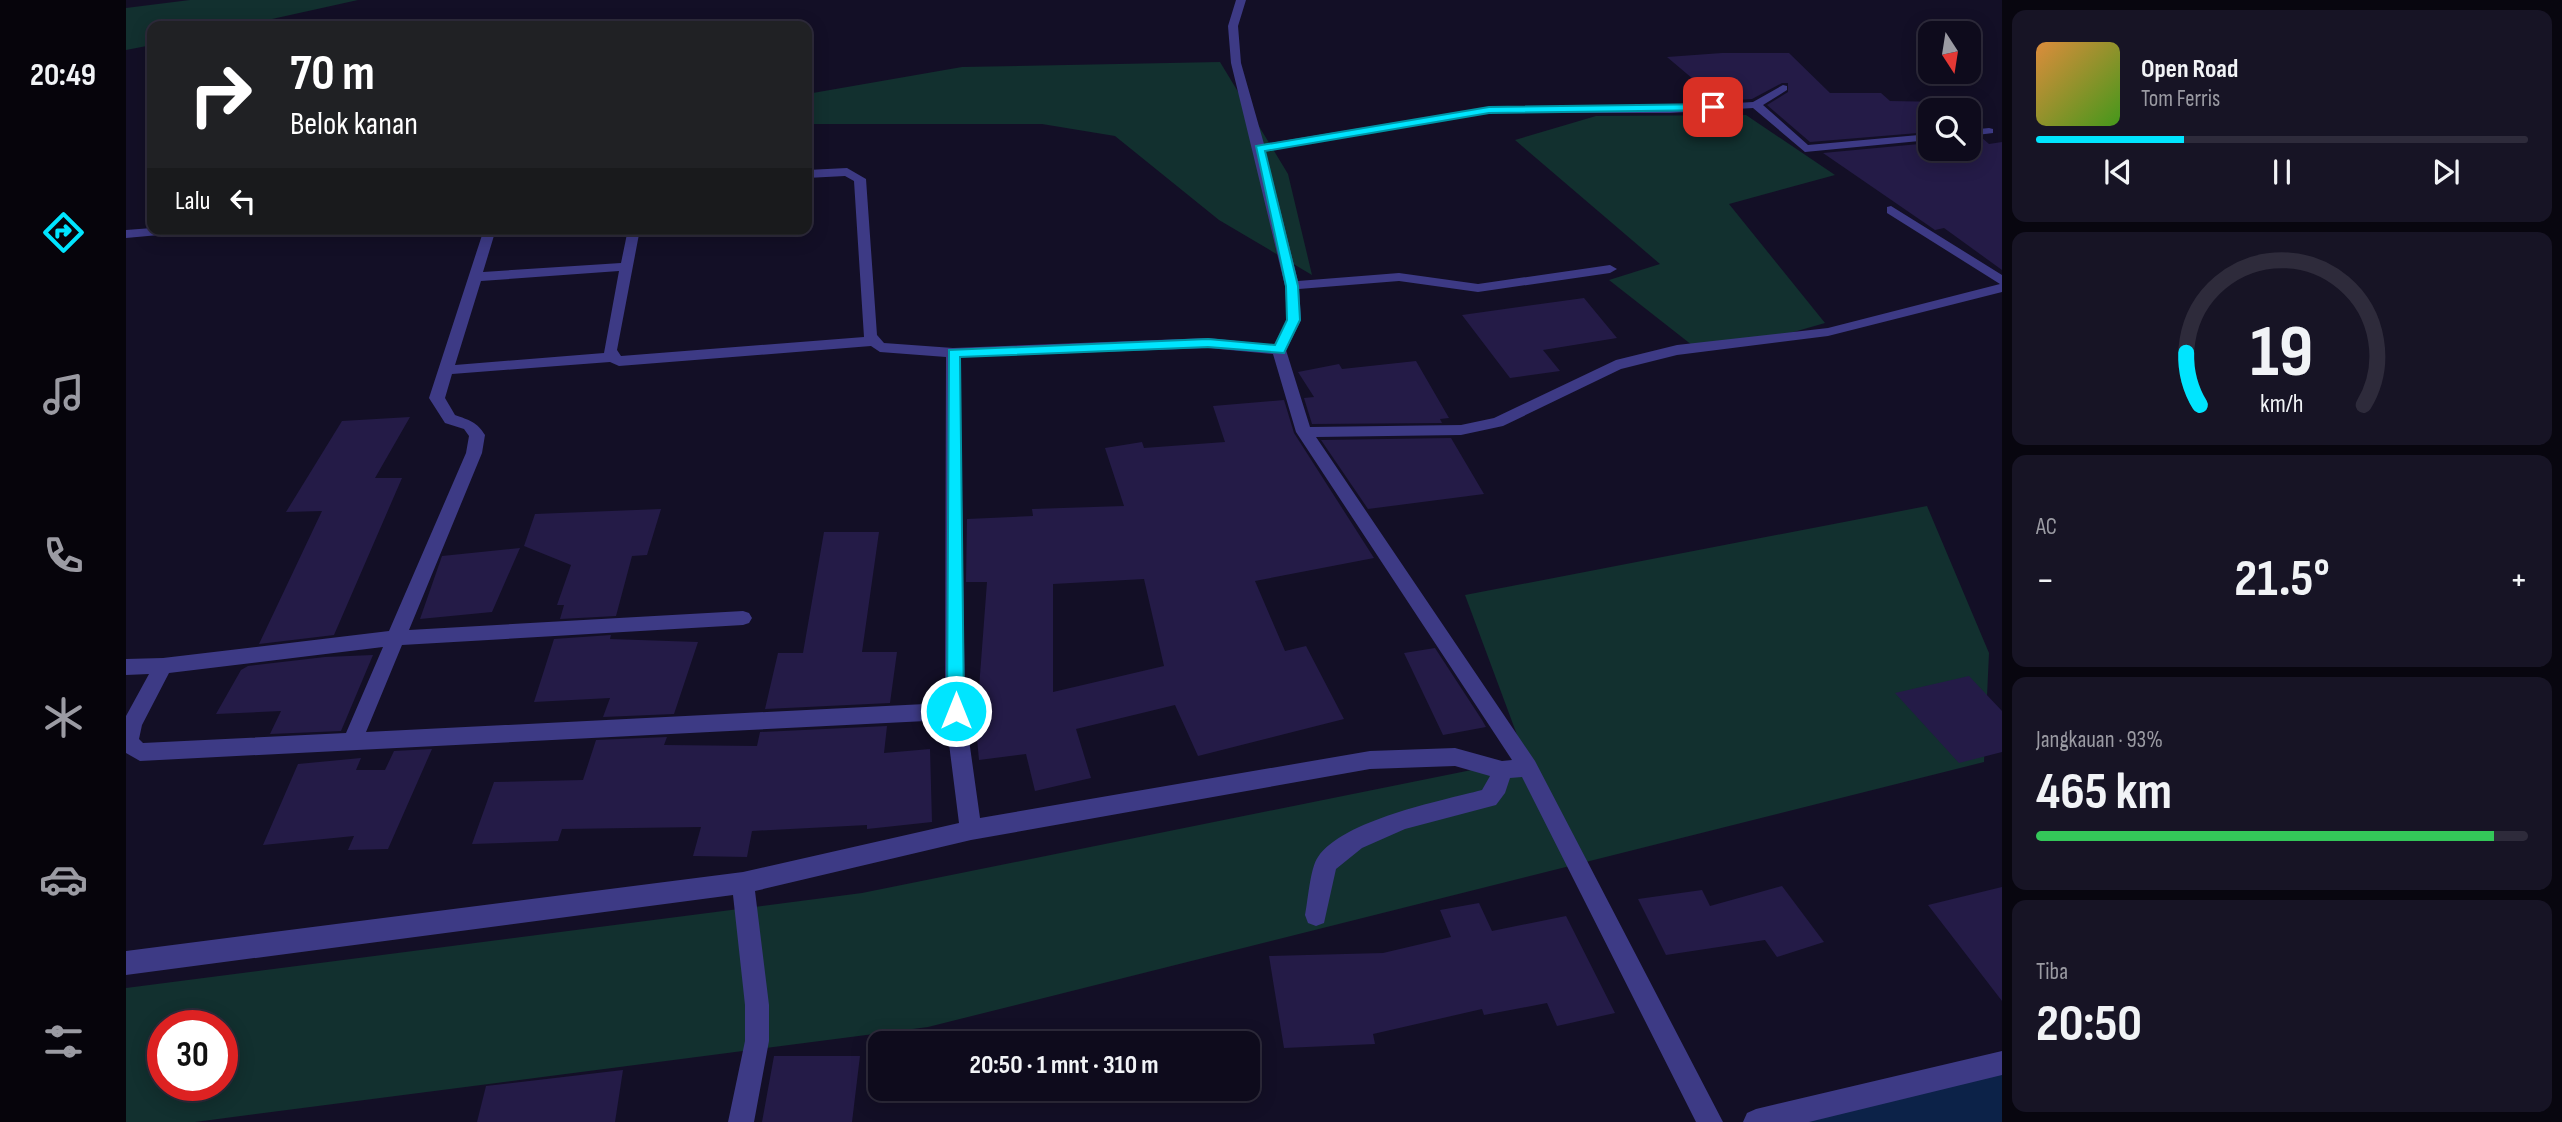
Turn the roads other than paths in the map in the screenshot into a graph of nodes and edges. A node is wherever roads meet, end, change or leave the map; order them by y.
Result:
1 (1241, 0) edge
2 (1783, 88) dead end
3 (1756, 105) junction
4 (1989, 131) dead end
5 (1981, 132) edge
6 (1918, 138) edge
7 (1259, 148) junction
8 (812, 174) edge
9 (1891, 210) dead end
10 (147, 232) edge
11 (126, 234) edge
12 (488, 235) edge
13 (633, 235) edge
14 (628, 266) junction
15 (1611, 269) dead end
16 (475, 277) junction
17 (2002, 281) edge
18 (1292, 286) junction
19 (2002, 288) edge
20 (873, 341) junction
21 (1279, 350) junction
22 (953, 353) junction
23 (612, 357) junction
24 (446, 370) junction
25 (1304, 432) junction
26 (743, 618) dead end
27 (397, 638) junction
28 (126, 667) edge
29 (163, 667) junction
30 (956, 711) junction
31 (352, 742) junction
32 (1528, 767) junction
33 (1502, 770) junction
34 (971, 830) junction
35 (743, 883) junction
36 (1316, 915) dead end
37 (126, 963) edge
38 (2002, 1063) edge
39 (741, 1122) edge
40 (1710, 1122) edge
41 (1756, 1122) edge

1 - 7 street
2 - 3 street
3 - 6 street
3 - 7 street
4 - 5 street
7 - 18 street
8 - 20 street
9 - 17 street
10 - 11 street
12 - 16 street
13 - 14 street
14 - 16 street
14 - 23 street
15 - 18 street
16 - 24 street
18 - 21 street
19 - 25 street
20 - 22 street
20 - 23 street
21 - 22 street
21 - 25 street
22 - 30 street
23 - 24 street
24 - 27 street
25 - 32 street
26 - 27 street
27 - 29 street
27 - 31 street
28 - 29 street
29 - 31 street
30 - 31 street
30 - 34 street
32 - 33 street
32 - 40 street
33 - 34 street
33 - 36 street
34 - 35 street
35 - 37 street
35 - 39 street
38 - 41 street

